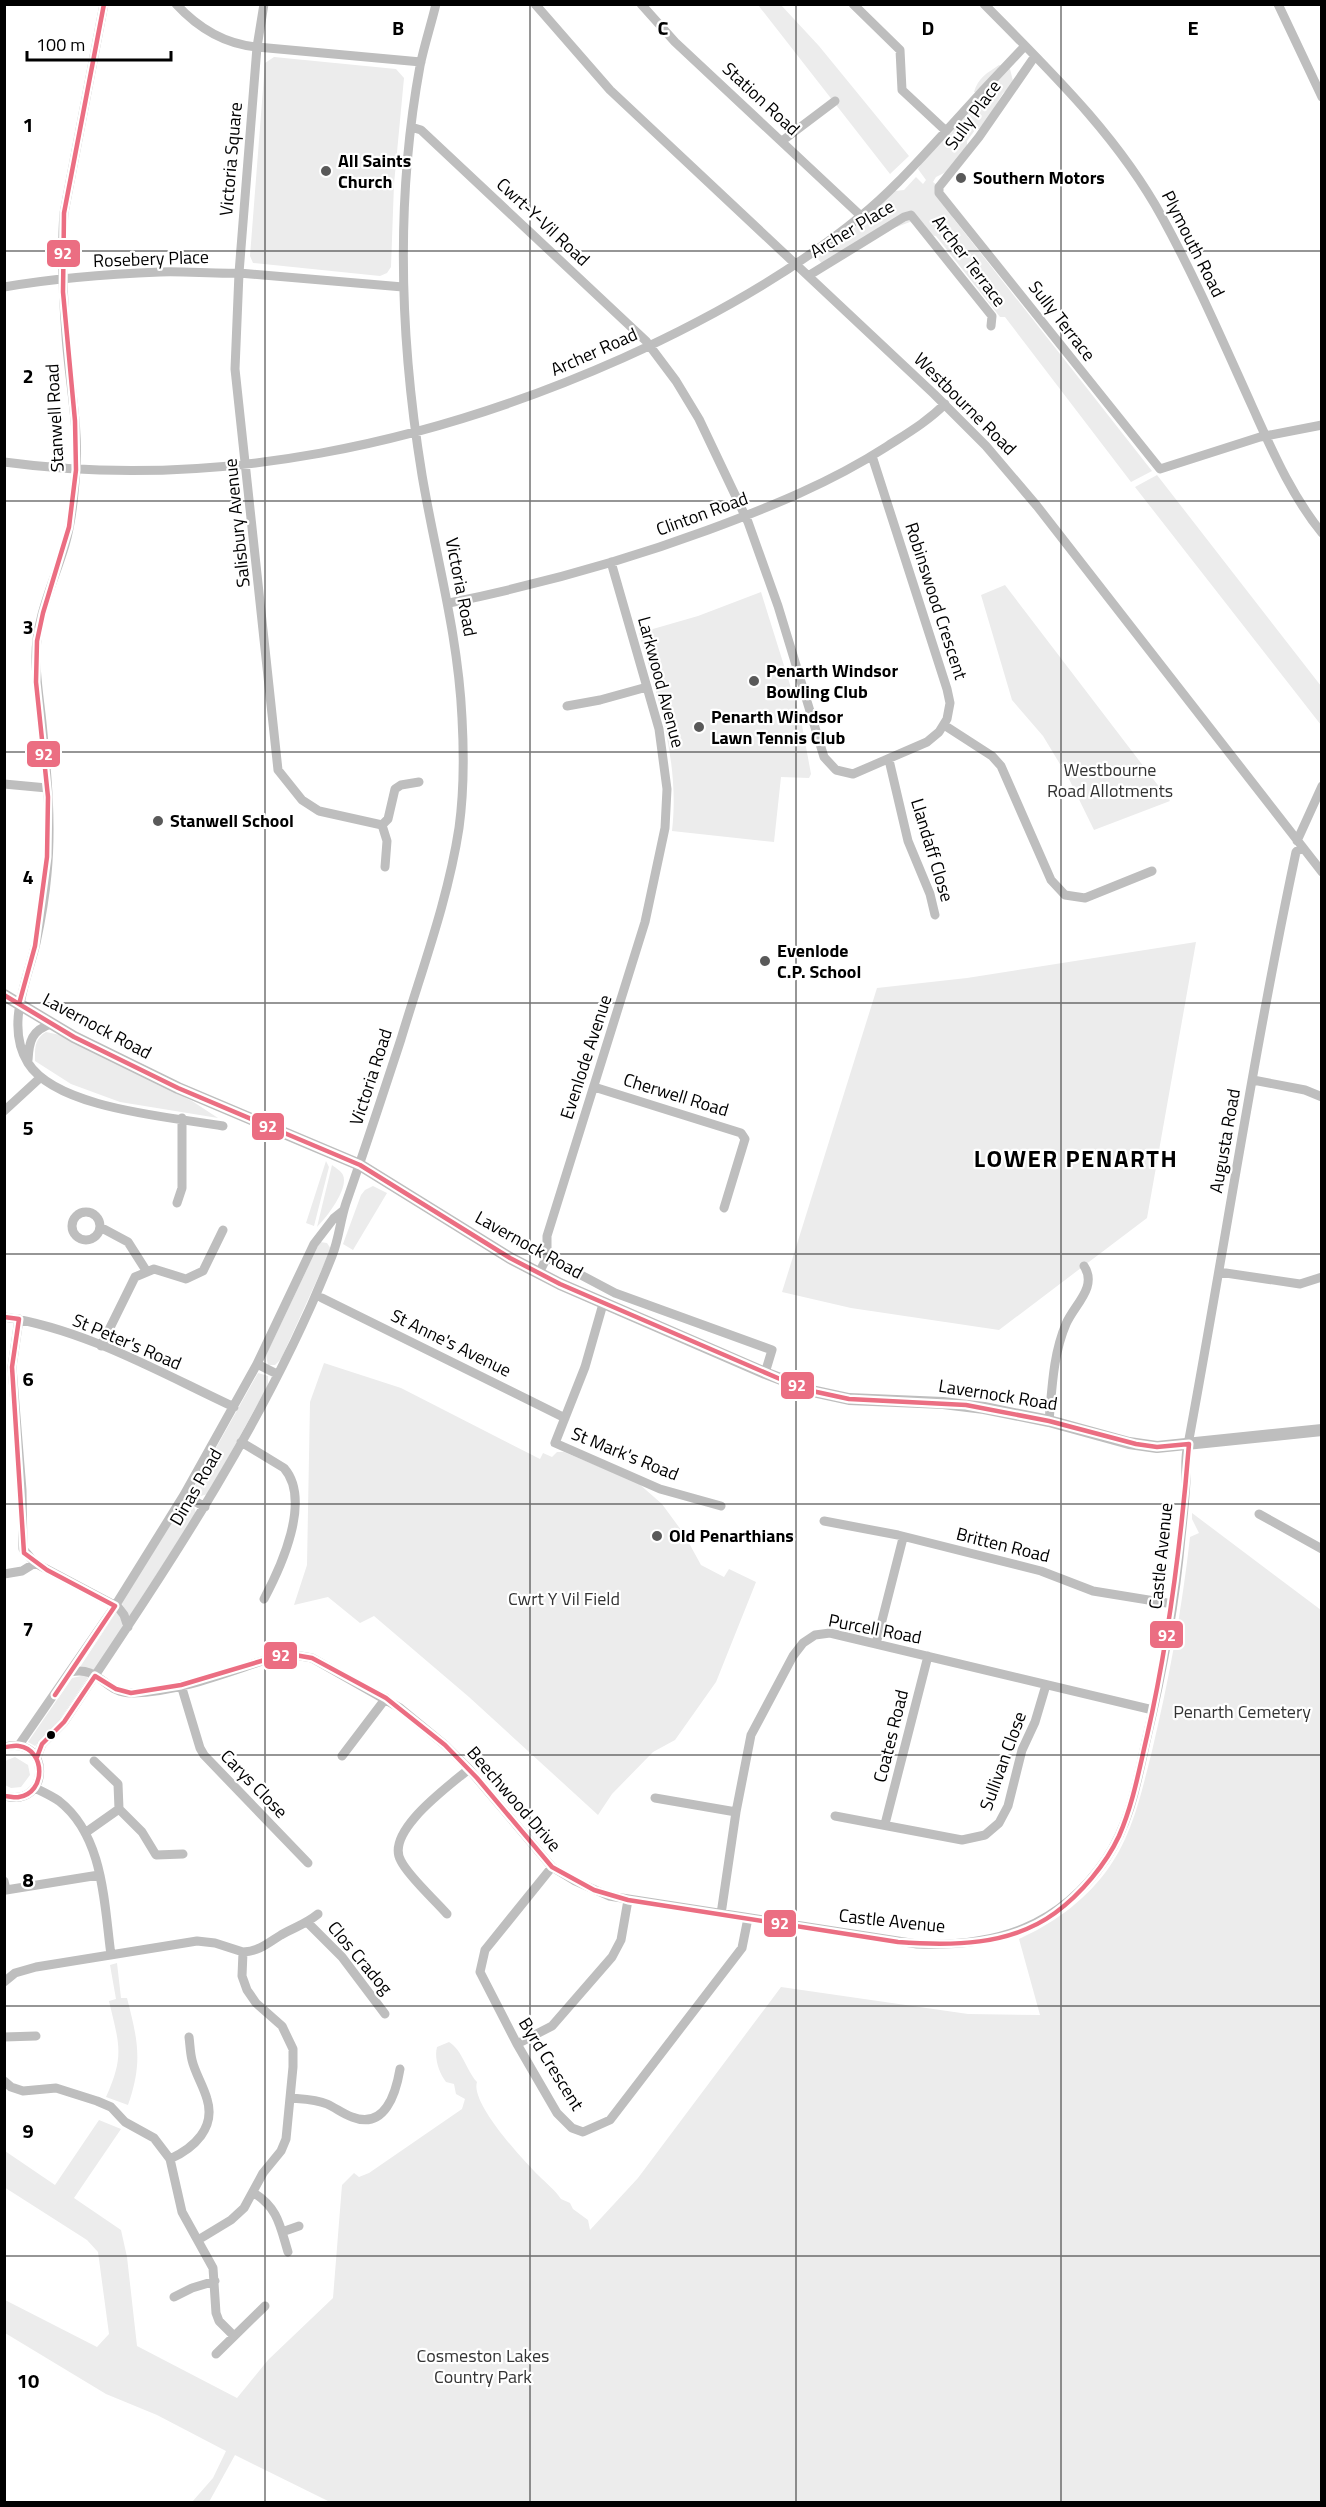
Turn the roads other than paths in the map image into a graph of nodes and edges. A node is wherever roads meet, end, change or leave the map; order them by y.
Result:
1 (104, 4) edge
2 (176, 4) edge
3 (264, 4) edge
4 (436, 4) edge
5 (535, 4) edge
6 (641, 4) edge
7 (854, 4) edge
8 (984, 4) edge
9 (1278, 4) edge
10 (1024, 46) junction
11 (257, 47) junction
12 (1035, 56) junction
13 (421, 62) junction
14 (1322, 97) edge
15 (834, 101) dead end
16 (411, 128) junction
17 (946, 131) junction
18 (782, 141) junction
19 (939, 193) joint
20 (861, 216) junction
21 (914, 216) joint
22 (795, 265) junction
23 (239, 273) junction
24 (808, 276) junction
25 (64, 278) junction
26 (4, 287) edge
27 (404, 287) junction
28 (991, 326) dead end
29 (650, 345) junction
30 (945, 404) junction
31 (1322, 425) edge
32 (416, 432) junction
33 (1266, 435) junction
34 (872, 456) junction
35 (4, 462) edge
36 (247, 464) junction
37 (76, 469) junction
38 (745, 517) junction
39 (1322, 533) edge
40 (611, 562) junction
41 (449, 603) junction
42 (647, 687) junction
43 (567, 706) dead end
44 (944, 725) junction
45 (889, 760) junction
46 (419, 782) dead end
47 (4, 784) edge
48 (1322, 786) edge
49 (47, 788) junction
50 (382, 825) junction
51 (1299, 844) junction
52 (662, 849) joint
53 (386, 867) dead end
54 (1152, 871) dead end
55 (1322, 872) edge
56 (935, 915) dead end
57 (4, 995) edge
58 (19, 1004) junction
59 (51, 1023) junction
60 (28, 1063) junction
61 (41, 1077) junction
62 (1253, 1080) junction
63 (594, 1088) junction
64 (1322, 1097) edge
65 (4, 1111) edge
66 (182, 1118) junction
67 (223, 1126) dead end
68 (360, 1166) junction
69 (177, 1203) dead end
70 (724, 1208) dead end
71 (344, 1210) junction
72 (100, 1227) dead end
73 (224, 1230) dead end
74 (320, 1235) junction
75 (337, 1242) junction
76 (547, 1257) junction
77 (1084, 1266) dead end
78 (147, 1272) junction
79 (1219, 1272) junction
80 (539, 1273) junction
81 (1322, 1277) edge
82 (322, 1298) dead end
83 (603, 1304) junction
84 (4, 1317) edge
85 (19, 1319) junction
86 (101, 1346) junction
87 (257, 1364) junction
88 (765, 1373) junction
89 (278, 1374) junction
90 (234, 1407) junction
91 (565, 1418) junction
92 (1049, 1420) junction
93 (1322, 1430) edge
94 (241, 1442) junction
95 (1189, 1444) junction
96 (184, 1495) junction
97 (721, 1506) dead end
98 (205, 1507) junction
99 (1259, 1514) dead end
100 (824, 1521) dead end
101 (903, 1538) junction
102 (1322, 1549) edge
103 (34, 1563) junction
104 (4, 1574) edge
105 (264, 1599) dead end
106 (1173, 1604) junction
107 (115, 1606) junction
108 (128, 1627) junction
109 (876, 1644) junction
110 (928, 1656) junction
111 (70, 1672) junction
112 (95, 1676) junction
113 (181, 1685) junction
114 (1046, 1685) junction
115 (386, 1698) junction
116 (1153, 1710) junction
117 (19, 1745) junction
118 (4, 1747) edge
119 (342, 1756) dead end
120 (36, 1757) junction
121 (94, 1761) dead end
122 (469, 1769) junction
123 (35, 1788) junction
124 (4, 1796) edge
125 (655, 1798) dead end
126 (119, 1809) junction
127 (736, 1812) junction
128 (835, 1816) dead end
129 (885, 1824) junction
130 (85, 1833) junction
131 (183, 1854) dead end
132 (308, 1863) dead end
133 (552, 1867) junction
134 (99, 1875) junction
135 (4, 1881) edge
136 (628, 1900) junction
137 (318, 1914) dead end
138 (447, 1914) dead end
139 (721, 1914) junction
140 (748, 1918) junction
141 (308, 1923) junction
142 (243, 1952) junction
143 (111, 1955) junction
144 (4, 1982) edge
145 (385, 2014) dead end
146 (36, 2036) dead end
147 (4, 2037) edge
148 (189, 2037) dead end
149 (517, 2044) junction
150 (400, 2069) dead end
151 (4, 2081) edge
152 (290, 2098) junction
153 (170, 2159) junction
154 (254, 2193) junction
155 (299, 2226) dead end
156 (282, 2232) junction
157 (198, 2240) junction
158 (288, 2252) dead end
159 (215, 2281) junction
160 (174, 2297) dead end
161 (265, 2306) dead end
162 (234, 2336) junction
163 (216, 2354) dead end

1 - 25 street, Stanwell Road
2 - 11 street
3 - 11 street, Victoria Square
4 - 13 street, Victoria Road
5 - 22 street, Westbourne Road
6 - 18 street, Station Road
7 - 17 street
8 - 10 street, Plymouth Road
9 - 14 street
10 - 12 street, Plymouth Road
10 - 17 street, Archer Road
11 - 13 street
11 - 23 street, Victoria Square
12 - 19 street, Sully Place
12 - 33 street, Plymouth Road
13 - 16 street, Victoria Road
15 - 18 street
16 - 27 street, Victoria Road
16 - 29 street, Cwrt-Y-Vil Road
17 - 20 street, Archer Road
18 - 20 street, Station Road
19 - 33 street, Sully Terrace
20 - 22 street, Archer Road
21 - 24 street, Archer Place
21 - 28 street, Archer Terrace
22 - 24 street, Westbourne Road
22 - 29 street, Archer Road
23 - 25 street, Rosebery Place
23 - 27 street
23 - 36 street, Salisbury Avenue
24 - 30 street, Westbourne Road
25 - 26 street, Rosebery Place
25 - 37 street, Stanwell Road
27 - 32 street, Victoria Road
29 - 32 street, Archer Road
29 - 38 street, Cwrt-Y-Vil Road
30 - 34 street, Clinton Road
30 - 51 street, Westbourne Road
31 - 33 street
32 - 36 street, Archer Road
32 - 41 street, Victoria Road
33 - 39 street, Plymouth Road
34 - 38 street, Clinton Road
34 - 44 street, Robinswood Crescent
35 - 37 street, Archer Road
36 - 37 street, Archer Road
36 - 50 street, Salisbury Avenue
37 - 49 street, Stanwell Road
38 - 40 street, Clinton Road
38 - 45 street
40 - 41 street, Clinton Road
40 - 42 street, Larkwood Avenue
41 - 68 street, Victoria Road
42 - 43 street
42 - 52 street, Larkwood Avenue
44 - 45 street
44 - 54 street
45 - 56 street, Llandaff Close
46 - 50 street
47 - 49 street
48 - 51 street, Augusta Road
49 - 58 street, Stanwell Road
50 - 53 street
51 - 55 street, Westbourne Road
51 - 62 street, Augusta Road
52 - 63 street, Evenlode Avenue
57 - 58 main road
58 - 59 main road, Lavernock Road
58 - 60 street, Lavernock Road
59 - 60 street
59 - 68 main road, Lavernock Road
60 - 61 street, Lavernock Road
61 - 65 street
61 - 66 street, Lavernock Road
62 - 64 street
62 - 79 street, Augusta Road
63 - 70 street, Cherwell Road
63 - 76 street, Evenlode Avenue
66 - 67 street, Lavernock Road
66 - 69 street
68 - 71 street, Dinas Road
68 - 80 main road, Lavernock Road
71 - 74 street, Dinas Road
71 - 75 street, Dinas Road
72 - 78 street
73 - 78 street
74 - 75 street
74 - 87 street, Dinas Road
75 - 89 street, Dinas Road
76 - 80 street, Evenlode Avenue
76 - 88 street
77 - 92 street
78 - 86 street
79 - 81 street
79 - 95 street, Augusta Road
80 - 83 main road, Lavernock Road
82 - 91 street, St Anne's Avenue
83 - 88 main road, Lavernock Road
83 - 91 street, St Mark's Road
84 - 85 street, St Peter's Road
85 - 86 street, St Peter's Road
85 - 103 street
86 - 90 street, St Peter's Road
87 - 89 street
87 - 90 street, Dinas Road
88 - 92 main road, Lavernock Road
89 - 94 street, Dinas Road
90 - 96 street, Dinas Road
91 - 97 street, St Mark's Road
92 - 95 main road, Lavernock Road
93 - 95 main road, Lavernock Road
94 - 98 street, Dinas Road
94 - 105 street
95 - 106 street, Castle Avenue
96 - 98 street
96 - 107 street, Dinas Road
98 - 108 street, Dinas Road
99 - 102 street
100 - 101 street, Britten Road
101 - 106 street, Britten Road
101 - 109 street
103 - 104 street
103 - 107 street
106 - 116 street, Castle Avenue
107 - 108 street
107 - 111 street, Dinas Road
108 - 112 street, Dinas Road
109 - 110 street, Purcell Road
109 - 127 street, Purcell Road
110 - 114 street, Purcell Road
110 - 129 street, Coates Road
111 - 112 street, Beechwood Drive
111 - 117 street, Dinas Road
112 - 113 street, Beechwood Drive
112 - 120 street, Dinas Road
113 - 115 street, Beechwood Drive
113 - 132 street, Carys Close
114 - 116 street, Purcell Road
114 - 129 street, Sullivan Close
115 - 119 street
115 - 122 street, Beechwood Drive
116 - 140 street, Castle Avenue
117 - 118 street
117 - 120 street
120 - 123 street
121 - 126 street
122 - 133 street, Beechwood Drive
122 - 138 street
123 - 124 street
123 - 130 street
125 - 127 street
126 - 130 street
126 - 131 street
127 - 139 street, Purcell Road
128 - 129 street, Sullivan Close
130 - 134 street
133 - 136 street, Castle Avenue
133 - 149 street, Byrd Crescent
134 - 135 street
134 - 143 street
136 - 139 street, Castle Avenue
136 - 149 street
137 - 141 street
139 - 140 street, Castle Avenue
140 - 149 street, Byrd Crescent
141 - 142 street
141 - 145 street, Clos Cradog
142 - 143 street
142 - 152 street
143 - 144 street
146 - 147 street
148 - 153 street
150 - 152 street
151 - 153 street
152 - 154 street
153 - 157 street
154 - 156 street
154 - 157 street
155 - 156 street
156 - 158 street
157 - 159 street
159 - 160 street
159 - 162 street
161 - 162 street
162 - 163 street

